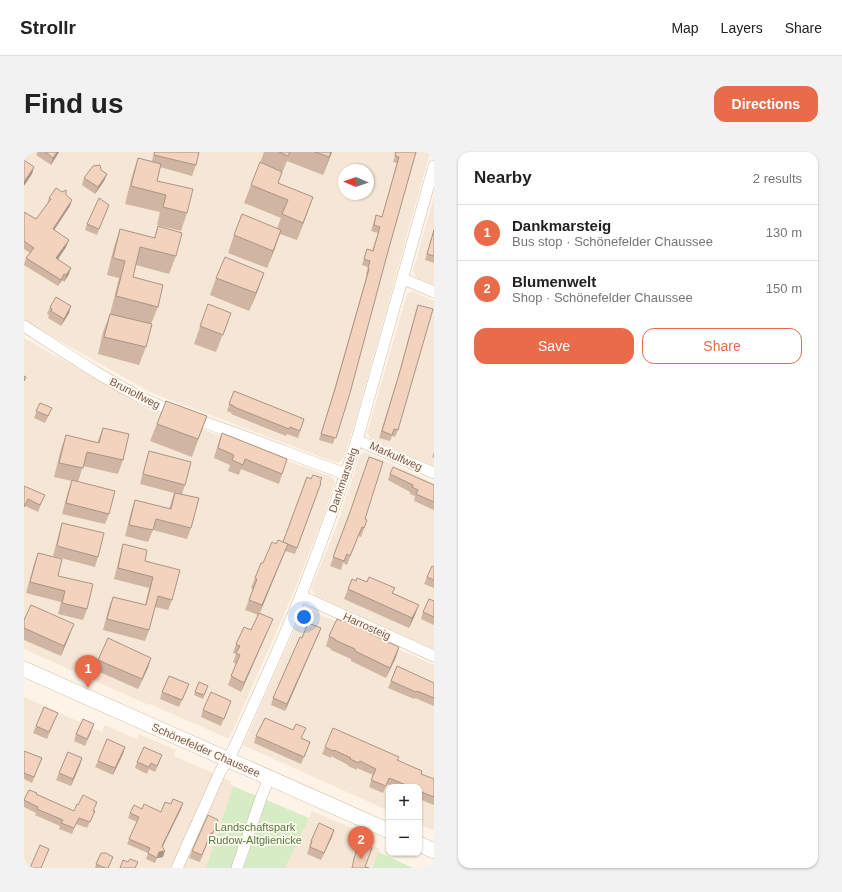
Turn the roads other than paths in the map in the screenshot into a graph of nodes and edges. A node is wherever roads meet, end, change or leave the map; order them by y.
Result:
1 (434, 166) edge
2 (403, 279) junction
3 (434, 292) edge
4 (24, 326) edge
5 (357, 440) junction
6 (434, 473) edge
7 (346, 474) junction
8 (301, 596) junction
9 (434, 656) edge
10 (24, 669) edge
11 (228, 760) junction
12 (269, 778) junction
13 (386, 830) edge
14 (422, 845) edge
15 (434, 851) edge
16 (177, 868) edge
17 (237, 868) edge

1 - 2 street, Dankmarsteig
2 - 3 street
2 - 5 street, Dankmarsteig
4 - 7 street, Brunolfweg
5 - 6 street, Markulfweg
5 - 7 street, Dankmarsteig
7 - 8 street, Dankmarsteig
8 - 9 street, Harrosteig
8 - 11 street, Dankmarsteig
10 - 11 main road, Schönefelder Chaussee
11 - 12 main road, Schönefelder Chaussee
11 - 16 street, Dankmarsteig
12 - 13 main road, Schönefelder Chaussee
12 - 17 street
14 - 15 main road

